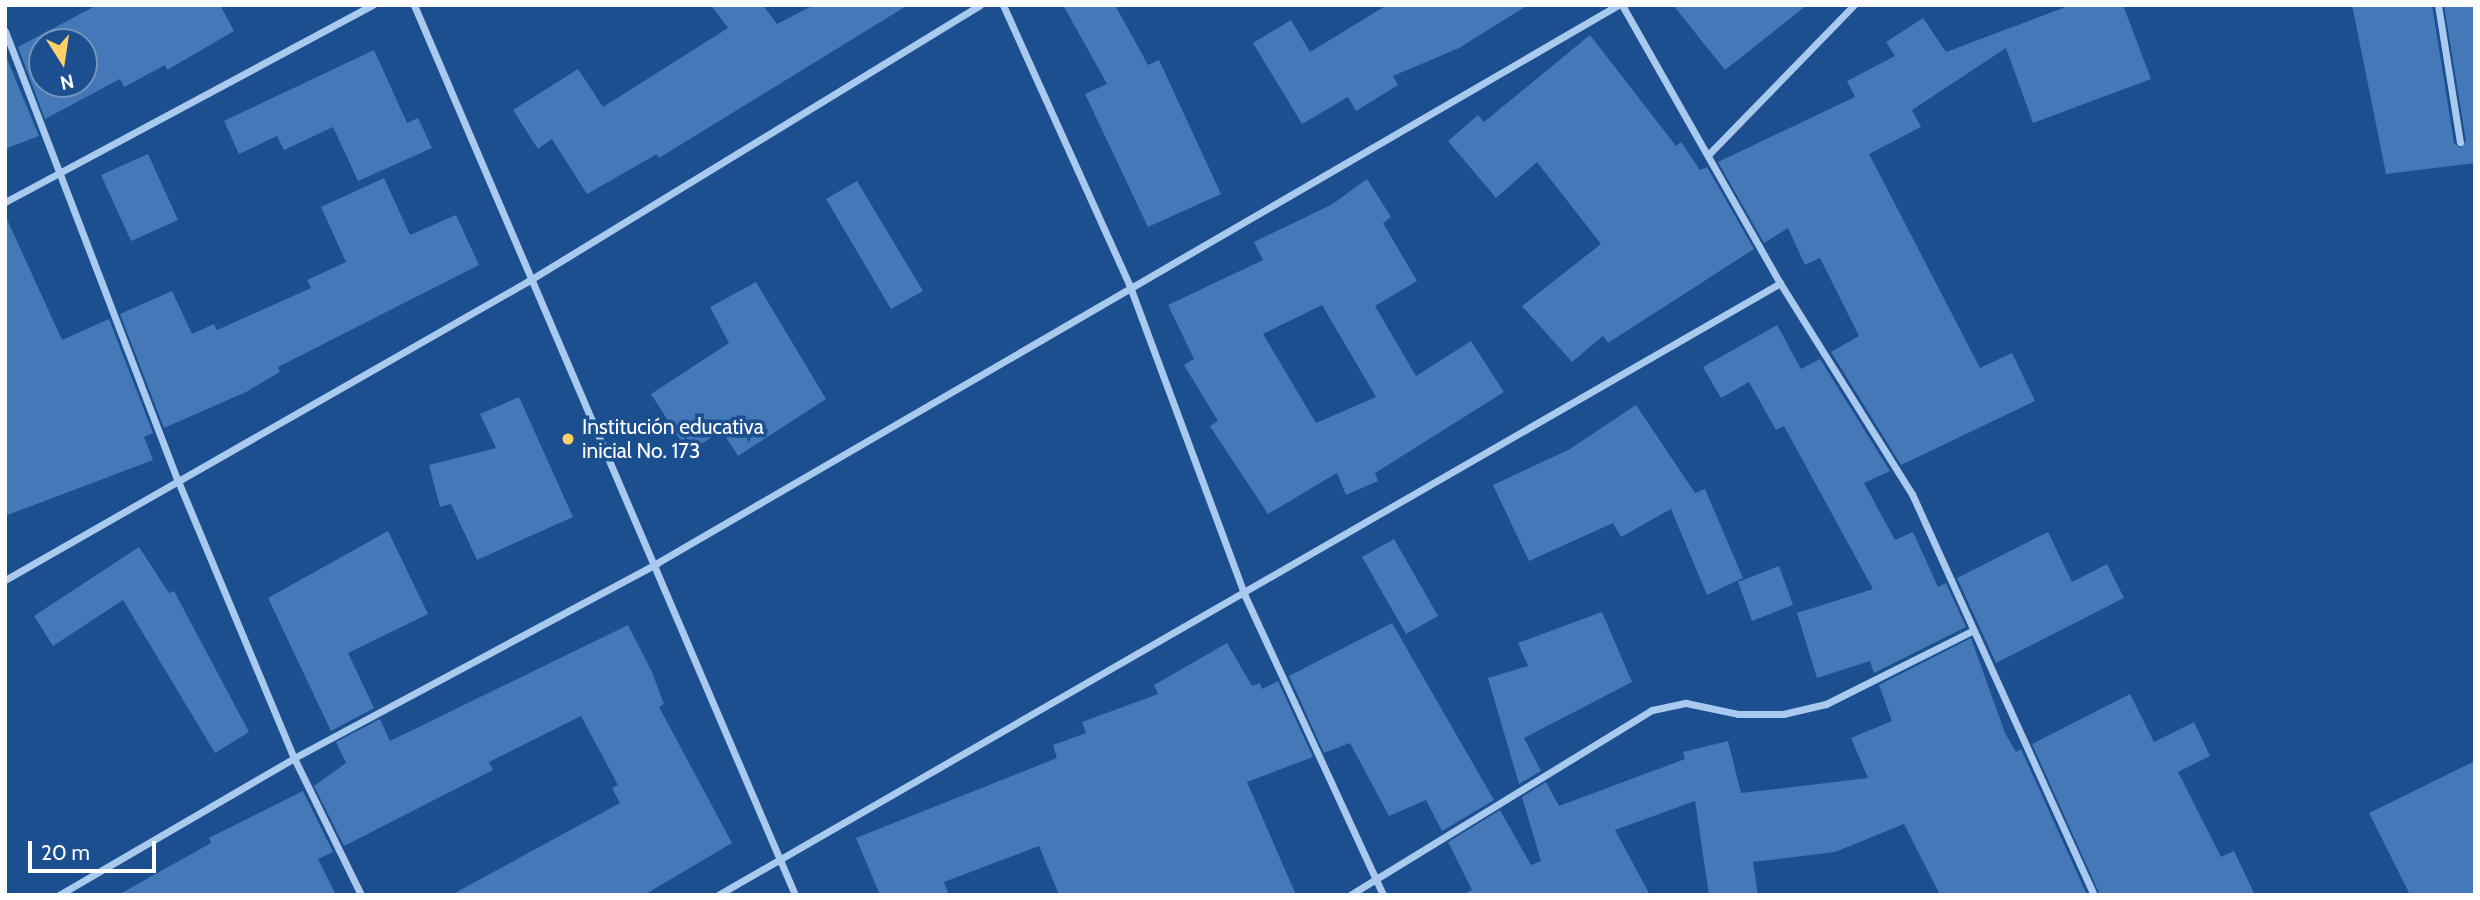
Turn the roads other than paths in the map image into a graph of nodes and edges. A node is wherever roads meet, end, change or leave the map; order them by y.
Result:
1 (372, 5) edge
2 (414, 5) edge
3 (980, 5) edge
4 (1003, 5) edge
5 (1620, 5) edge
6 (1854, 5) edge
7 (2438, 5) edge
8 (5, 31) edge
9 (2460, 142) dead end
10 (1708, 155) junction
11 (63, 170) junction
12 (5, 202) edge
13 (530, 280) junction
14 (1780, 283) junction
15 (1129, 284) junction
16 (178, 481) junction
17 (657, 563) junction
18 (5, 580) edge
19 (1245, 596) junction
20 (1974, 630) junction
21 (294, 758) junction
22 (780, 860) junction
23 (1376, 879) junction
24 (59, 895) edge
25 (361, 895) edge
26 (718, 895) edge
27 (795, 895) edge
28 (1350, 895) edge
29 (1383, 895) edge
30 (2094, 895) edge

1 - 11 street
2 - 13 street
3 - 13 street
4 - 15 street
5 - 10 street
5 - 15 street
6 - 10 street
7 - 9 street
8 - 11 street
10 - 14 street
11 - 12 street
11 - 16 street
13 - 16 street
13 - 17 street
14 - 19 street
14 - 20 street
15 - 17 street
15 - 19 street
16 - 18 street
16 - 21 street
17 - 21 street
17 - 22 street
19 - 22 street
19 - 23 street
20 - 23 street
20 - 30 street
21 - 24 street
21 - 25 street
22 - 26 street
22 - 27 street
23 - 28 street
23 - 29 street

